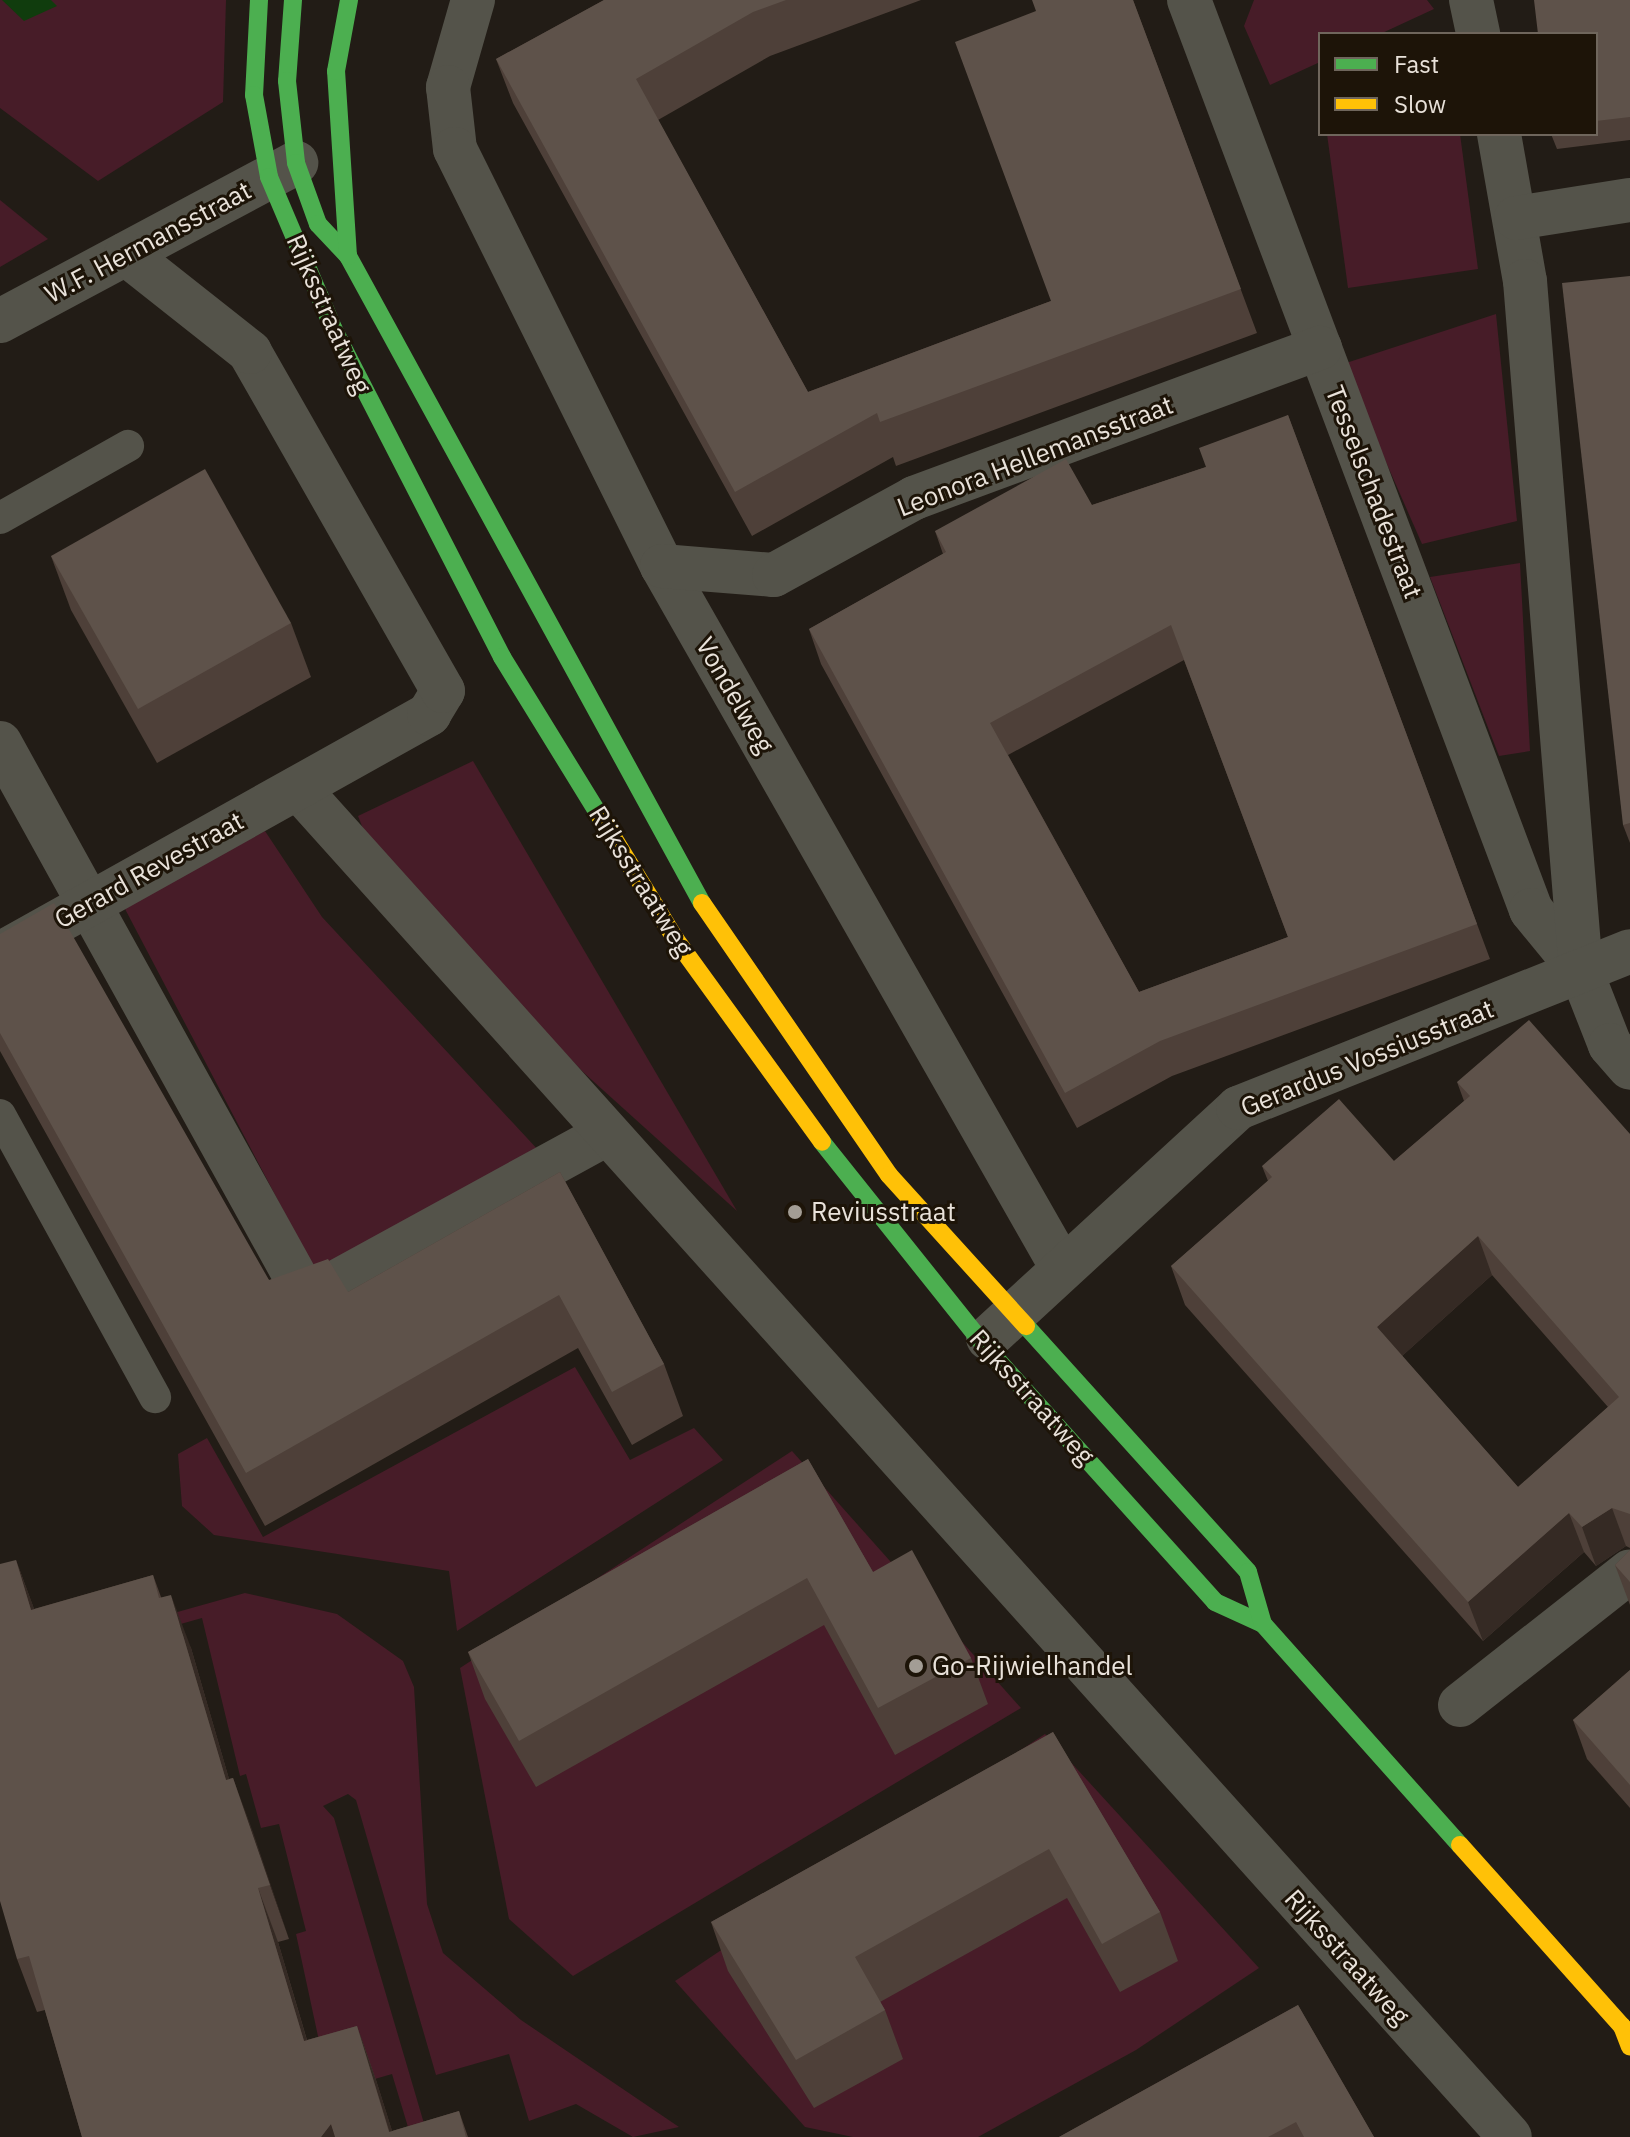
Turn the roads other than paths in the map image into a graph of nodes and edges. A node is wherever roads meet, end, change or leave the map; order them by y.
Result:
1 (259, 0) edge
2 (293, 0) edge
3 (349, 0) edge
4 (473, 0) edge
5 (1189, 0) edge
6 (1471, 0) edge
7 (1478, 32) edge
8 (1499, 136) edge
9 (282, 170) junction
10 (1630, 200) edge
11 (1516, 218) junction
12 (126, 254) junction
13 (348, 256) junction
14 (0, 321) edge
15 (1320, 348) junction
16 (128, 446) dead end
17 (0, 518) edge
18 (662, 566) junction
19 (0, 743) edge
20 (298, 788) junction
21 (88, 903) junction
22 (1630, 951) edge
23 (0, 954) edge
24 (1581, 971) junction
25 (1630, 1068) edge
26 (0, 1115) edge
27 (605, 1135) junction
28 (1061, 1266) junction
29 (1016, 1308) junction
30 (983, 1344) junction
31 (155, 1397) dead end
32 (1630, 1571) edge
33 (1263, 1624) junction
34 (1460, 1705) dead end
35 (1626, 2028) edge
36 (1630, 2047) edge
37 (1510, 2137) edge

1 - 9 main road, Rijksstraatweg
2 - 9 main road, Rijksstraatweg
3 - 13 main road, Rijksstraatweg
4 - 18 street, Vondelweg
5 - 15 street, Tesselschadestraat
6 - 7 street
8 - 11 street, Tesselschadestraat
9 - 12 street, W.F. Hermansstraat
9 - 13 main road, Rijksstraatweg
9 - 30 main road, Rijksstraatweg
10 - 11 street
11 - 24 street, Tesselschadestraat
12 - 14 street, W.F. Hermansstraat
12 - 20 street
13 - 29 main road, Rijksstraatweg
15 - 18 street, Leonora Hellemansstraat
15 - 24 street, Tesselschadestraat
16 - 17 lane
18 - 28 street, Vondelweg
19 - 21 street
20 - 21 street, Gerard Revestraat
20 - 27 street, Rijksstraatweg
21 - 23 street, Gerard Revestraat
21 - 27 street
22 - 24 street
24 - 25 street, Tesselschadestraat
24 - 28 street, Gerardus Vossiusstraat
26 - 31 lane
27 - 37 street, Rijksstraatweg
28 - 29 street
29 - 30 street
29 - 33 main road, Rijksstraatweg
30 - 33 main road, Rijksstraatweg
32 - 34 street
33 - 35 main road, Rijksstraatweg
35 - 36 main road, Rijksstraatweg

